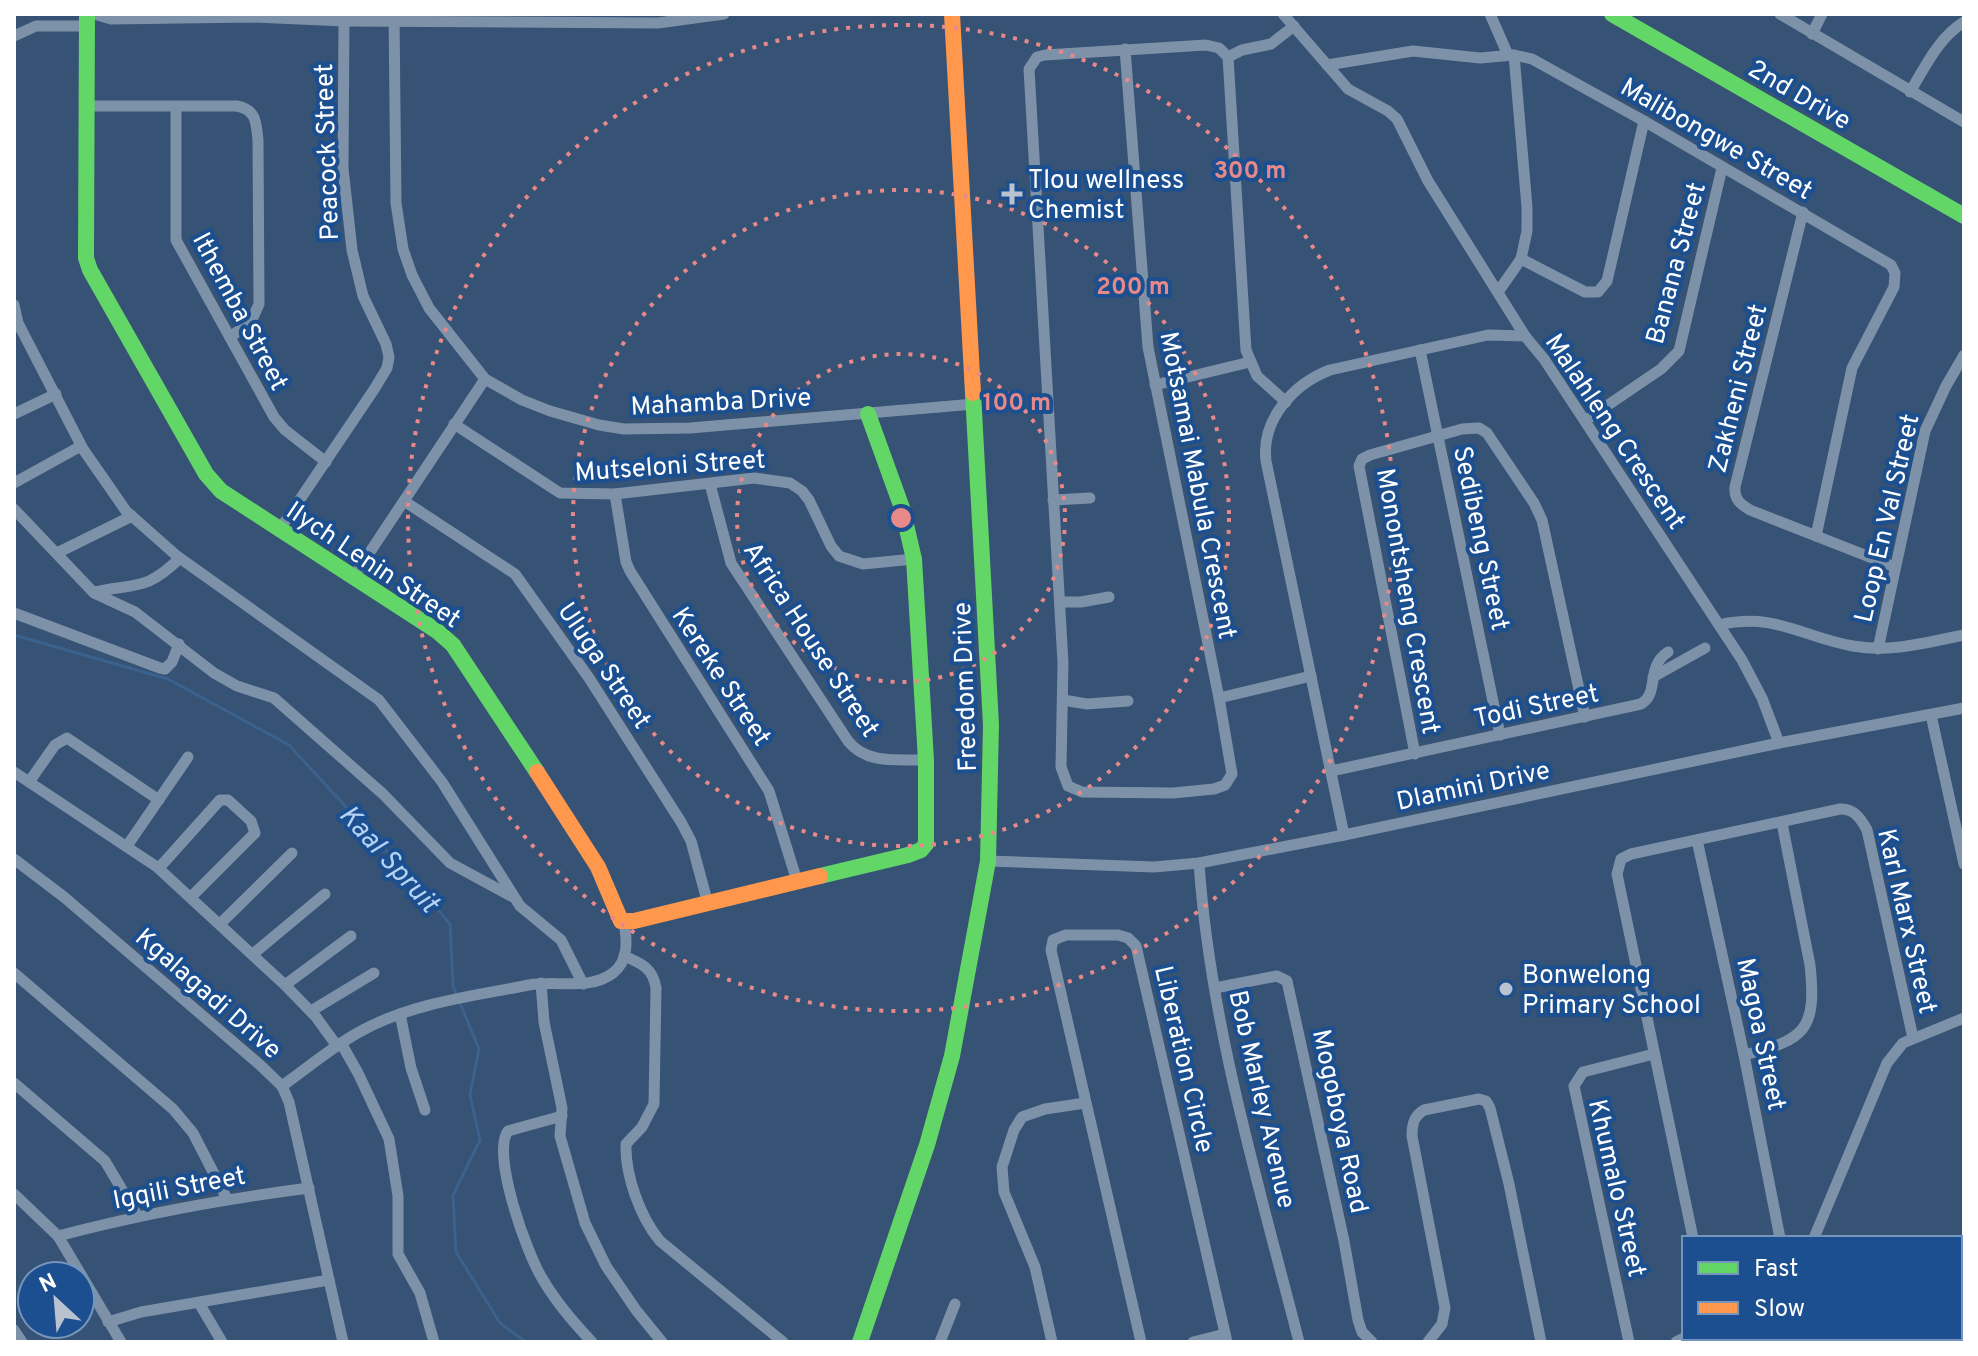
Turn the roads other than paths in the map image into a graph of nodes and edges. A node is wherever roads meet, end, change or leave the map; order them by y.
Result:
1 (724, 14) edge
2 (952, 14) edge
3 (1490, 14) edge
4 (1612, 14) edge
5 (1780, 14) edge
6 (1822, 14) edge
7 (174, 15) edge
8 (701, 16) edge
9 (90, 17) edge
10 (394, 17) edge
11 (446, 17) edge
12 (531, 18) edge
13 (615, 18) edge
14 (1290, 18) edge
15 (344, 21) junction
16 (1964, 22) edge
17 (1812, 34) junction
18 (14, 36) edge
19 (1125, 49) junction
20 (1511, 55) junction
21 (1228, 57) junction
22 (1327, 65) junction
23 (1910, 92) junction
24 (85, 106) junction
25 (176, 107) junction
26 (1644, 121) junction
27 (1964, 122) edge
28 (1722, 168) junction
29 (1803, 212) junction
30 (1964, 216) edge
31 (1521, 259) junction
32 (1498, 292) junction
33 (14, 305) edge
34 (1525, 336) junction
35 (230, 337) junction
36 (1420, 350) junction
37 (1964, 355) edge
38 (1250, 362) junction
39 (485, 379) junction
40 (1155, 385) junction
41 (56, 394) junction
42 (1286, 402) junction
43 (975, 404) junction
44 (14, 414) edge
45 (868, 414) junction
46 (1586, 420) junction
47 (454, 424) junction
48 (1439, 436) junction
49 (81, 446) junction
50 (326, 462) junction
51 (14, 483) edge
52 (710, 484) junction
53 (615, 494) junction
54 (1090, 498) dead end
55 (1053, 500) junction
56 (404, 501) junction
57 (14, 509) edge
58 (132, 516) junction
59 (280, 529) junction
60 (1816, 536) junction
61 (57, 553) junction
62 (180, 558) junction
63 (914, 559) junction
64 (1895, 567) junction
65 (354, 576) junction
66 (94, 593) junction
67 (1109, 597) dead end
68 (1060, 602) junction
69 (14, 613) edge
70 (1719, 625) junction
71 (1964, 635) edge
72 (179, 644) junction
73 (1705, 648) dead end
74 (1878, 649) junction
75 (1668, 652) dead end
76 (1311, 676) junction
77 (1653, 677) junction
78 (1219, 698) junction
79 (1063, 700) junction
80 (1128, 701) dead end
81 (1964, 708) edge
82 (1931, 715) junction
83 (1585, 717) junction
84 (1500, 735) junction
85 (1779, 743) junction
86 (1415, 754) junction
87 (188, 757) dead end
88 (926, 760) junction
89 (1331, 771) junction
90 (14, 772) edge
91 (29, 782) junction
92 (159, 800) junction
93 (1782, 823) junction
94 (1344, 835) junction
95 (1697, 840) junction
96 (1962, 845) edge
97 (127, 846) junction
98 (292, 853) dead end
99 (14, 859) edge
100 (988, 861) junction
101 (1199, 863) junction
102 (1964, 864) edge
103 (159, 868) junction
104 (797, 881) junction
105 (325, 894) dead end
106 (191, 897) junction
107 (514, 898) junction
108 (708, 904) junction
109 (624, 922) junction
110 (221, 923) junction
111 (351, 936) dead end
112 (253, 954) junction
113 (624, 956) junction
114 (14, 973) edge
115 (374, 973) dead end
116 (541, 983) junction
117 (583, 984) junction
118 (285, 985) junction
119 (1215, 988) junction
120 (311, 1011) junction
121 (400, 1014) junction
122 (1964, 1018) edge
123 (1913, 1038) junction
124 (339, 1044) junction
125 (1654, 1054) junction
126 (1744, 1055) junction
127 (14, 1083) edge
128 (282, 1086) junction
129 (1085, 1103) junction
130 (425, 1110) dead end
131 (562, 1116) junction
132 (309, 1188) junction
133 (14, 1194) edge
134 (227, 1199) junction
135 (137, 1215) junction
136 (58, 1236) junction
137 (1693, 1236) edge
138 (1780, 1236) edge
139 (1815, 1236) edge
140 (329, 1280) junction
141 (199, 1303) junction
142 (955, 1304) dead end
143 (108, 1322) junction
144 (14, 1330) edge
145 (1226, 1338) edge
146 (778, 1341) edge
147 (22, 1342) edge
148 (121, 1342) edge
149 (222, 1342) edge
150 (343, 1342) edge
151 (434, 1342) edge
152 (592, 1342) edge
153 (662, 1342) edge
154 (860, 1342) edge
155 (940, 1342) edge
156 (1052, 1342) edge
157 (1141, 1342) edge
158 (1193, 1342) edge
159 (1299, 1342) edge
160 (1372, 1342) edge
161 (1428, 1342) edge
162 (1541, 1342) edge
163 (1629, 1342) edge

1 - 8 street
2 - 43 street, Freedom Drive
3 - 20 street
4 - 30 street, 2nd Drive
5 - 17 street
6 - 17 street
7 - 9 street
7 - 15 street
8 - 13 street
9 - 18 street
9 - 24 street, Ilych Lenin Street
10 - 11 street
10 - 15 street
10 - 39 street, Mahamba Drive
11 - 12 street
12 - 13 street
14 - 21 street
14 - 22 street
15 - 50 street, Peacock Street
16 - 23 street
17 - 23 street
19 - 21 street
19 - 40 street, Motsamai Mabula Crescent
19 - 55 street, Motsamai Mabula Crescent
20 - 22 street
20 - 26 street, Malibongwe Street
20 - 31 street
21 - 38 street
22 - 32 street
23 - 27 street
24 - 25 street
24 - 59 street, Ilych Lenin Street
25 - 35 street, Ithemba Street
25 - 35 street
26 - 28 street, Malibongwe Street
26 - 31 street
28 - 29 street, Malibongwe Street
28 - 46 street, Banana Street
29 - 60 street, Zakheni Street
29 - 60 street, Malibongwe Street
31 - 32 street
32 - 34 street
33 - 41 street
34 - 36 street, Malahleng Crescent
34 - 46 street, Malahleng Crescent
35 - 50 street, Ithemba Street
36 - 42 street, Malahleng Crescent
36 - 48 street, Sedibeng Street
37 - 64 street, Loop En Val Street
38 - 40 street
38 - 42 street
39 - 45 street, Mahamba Drive
39 - 47 street
40 - 78 street, Motsamai Mabula Crescent
41 - 44 street
41 - 49 street
42 - 76 street, Malahleng Crescent
43 - 45 street, Mahamba Drive
43 - 100 street, Freedom Drive
45 - 63 street
46 - 70 street, Malahleng Crescent
47 - 53 street, Mutseloni Street
47 - 56 street
48 - 83 street, Monontsheng Crescent
48 - 84 street, Sedibeng Street
48 - 86 street, Monontsheng Crescent
49 - 51 street
49 - 58 street
50 - 59 street, Peacock Street
52 - 53 street, Mutseloni Street
52 - 63 street, Mutseloni Street
52 - 88 street, Africa House Street
53 - 104 street, Kereke Street
54 - 55 street
55 - 68 street, Motsamai Mabula Crescent
56 - 65 street
56 - 108 street, Uluga Street
57 - 61 street
58 - 61 street
58 - 62 street
59 - 65 street, Ilych Lenin Street
60 - 64 street, Zakheni Street
61 - 66 street
62 - 66 street
62 - 107 street
63 - 88 street
64 - 74 street, Loop En Val Street
65 - 109 street, Ilych Lenin Street
66 - 72 street
67 - 68 street
68 - 79 street, Motsamai Mabula Crescent
69 - 72 street
70 - 74 street, Loop En Val Street
70 - 85 street, Malahleng Crescent
71 - 74 street, Loop En Val Street
72 - 107 street
73 - 77 street
75 - 77 street, Todi Street
76 - 78 street
76 - 89 street, Malahleng Crescent
77 - 83 street, Todi Street
78 - 79 street, Motsamai Mabula Crescent
79 - 80 street
81 - 82 street, Dlamini Drive
82 - 85 street, Dlamini Drive
82 - 96 street
83 - 84 street, Todi Street
84 - 86 street, Todi Street
85 - 94 street, Dlamini Drive
86 - 89 street, Todi Street
87 - 92 street
88 - 104 street
89 - 94 street, Malahleng Crescent
90 - 91 street
91 - 92 street
91 - 97 street
92 - 97 street
93 - 95 street, Karl Marx Street
93 - 123 street, Karl Marx Street
93 - 126 street
94 - 101 street, Dlamini Drive
95 - 125 street, Karl Marx Street
95 - 126 street, Magoa Street
96 - 102 street
97 - 103 street
98 - 110 street
99 - 128 street, Kgalagadi Drive
100 - 101 street, Dlamini Drive
100 - 154 street, Freedom Drive
101 - 119 street, Bob Marley Avenue
103 - 106 street
103 - 106 street
104 - 108 street
105 - 112 street
106 - 110 street
107 - 117 street
108 - 109 street
109 - 113 street
110 - 112 street
111 - 118 street
112 - 118 street
113 - 117 street
113 - 146 street
114 - 134 street
115 - 120 street
116 - 117 street
116 - 121 street
116 - 131 street
118 - 120 street
119 - 159 street, Bob Marley Avenue
119 - 160 street, Mogoboya Road
120 - 124 street
121 - 124 street
121 - 130 street
122 - 123 street
123 - 139 street
124 - 128 street
124 - 151 street
125 - 137 street
125 - 163 street, Khumalo Street
126 - 138 street, Magoa Street
127 - 135 street
128 - 132 street, Kgalagadi Drive
129 - 145 street, Liberation Circle
129 - 156 street
129 - 157 street, Liberation Circle
131 - 152 street
131 - 153 street
132 - 134 street, Igqili Street
132 - 140 street, Kgalagadi Drive
133 - 136 street
134 - 135 street, Igqili Street
135 - 136 street, Igqili Street
136 - 143 street
140 - 141 street
140 - 150 street, Kgalagadi Drive
141 - 143 street
141 - 149 street
142 - 155 street
143 - 148 street
144 - 147 street
145 - 158 street
161 - 162 street

